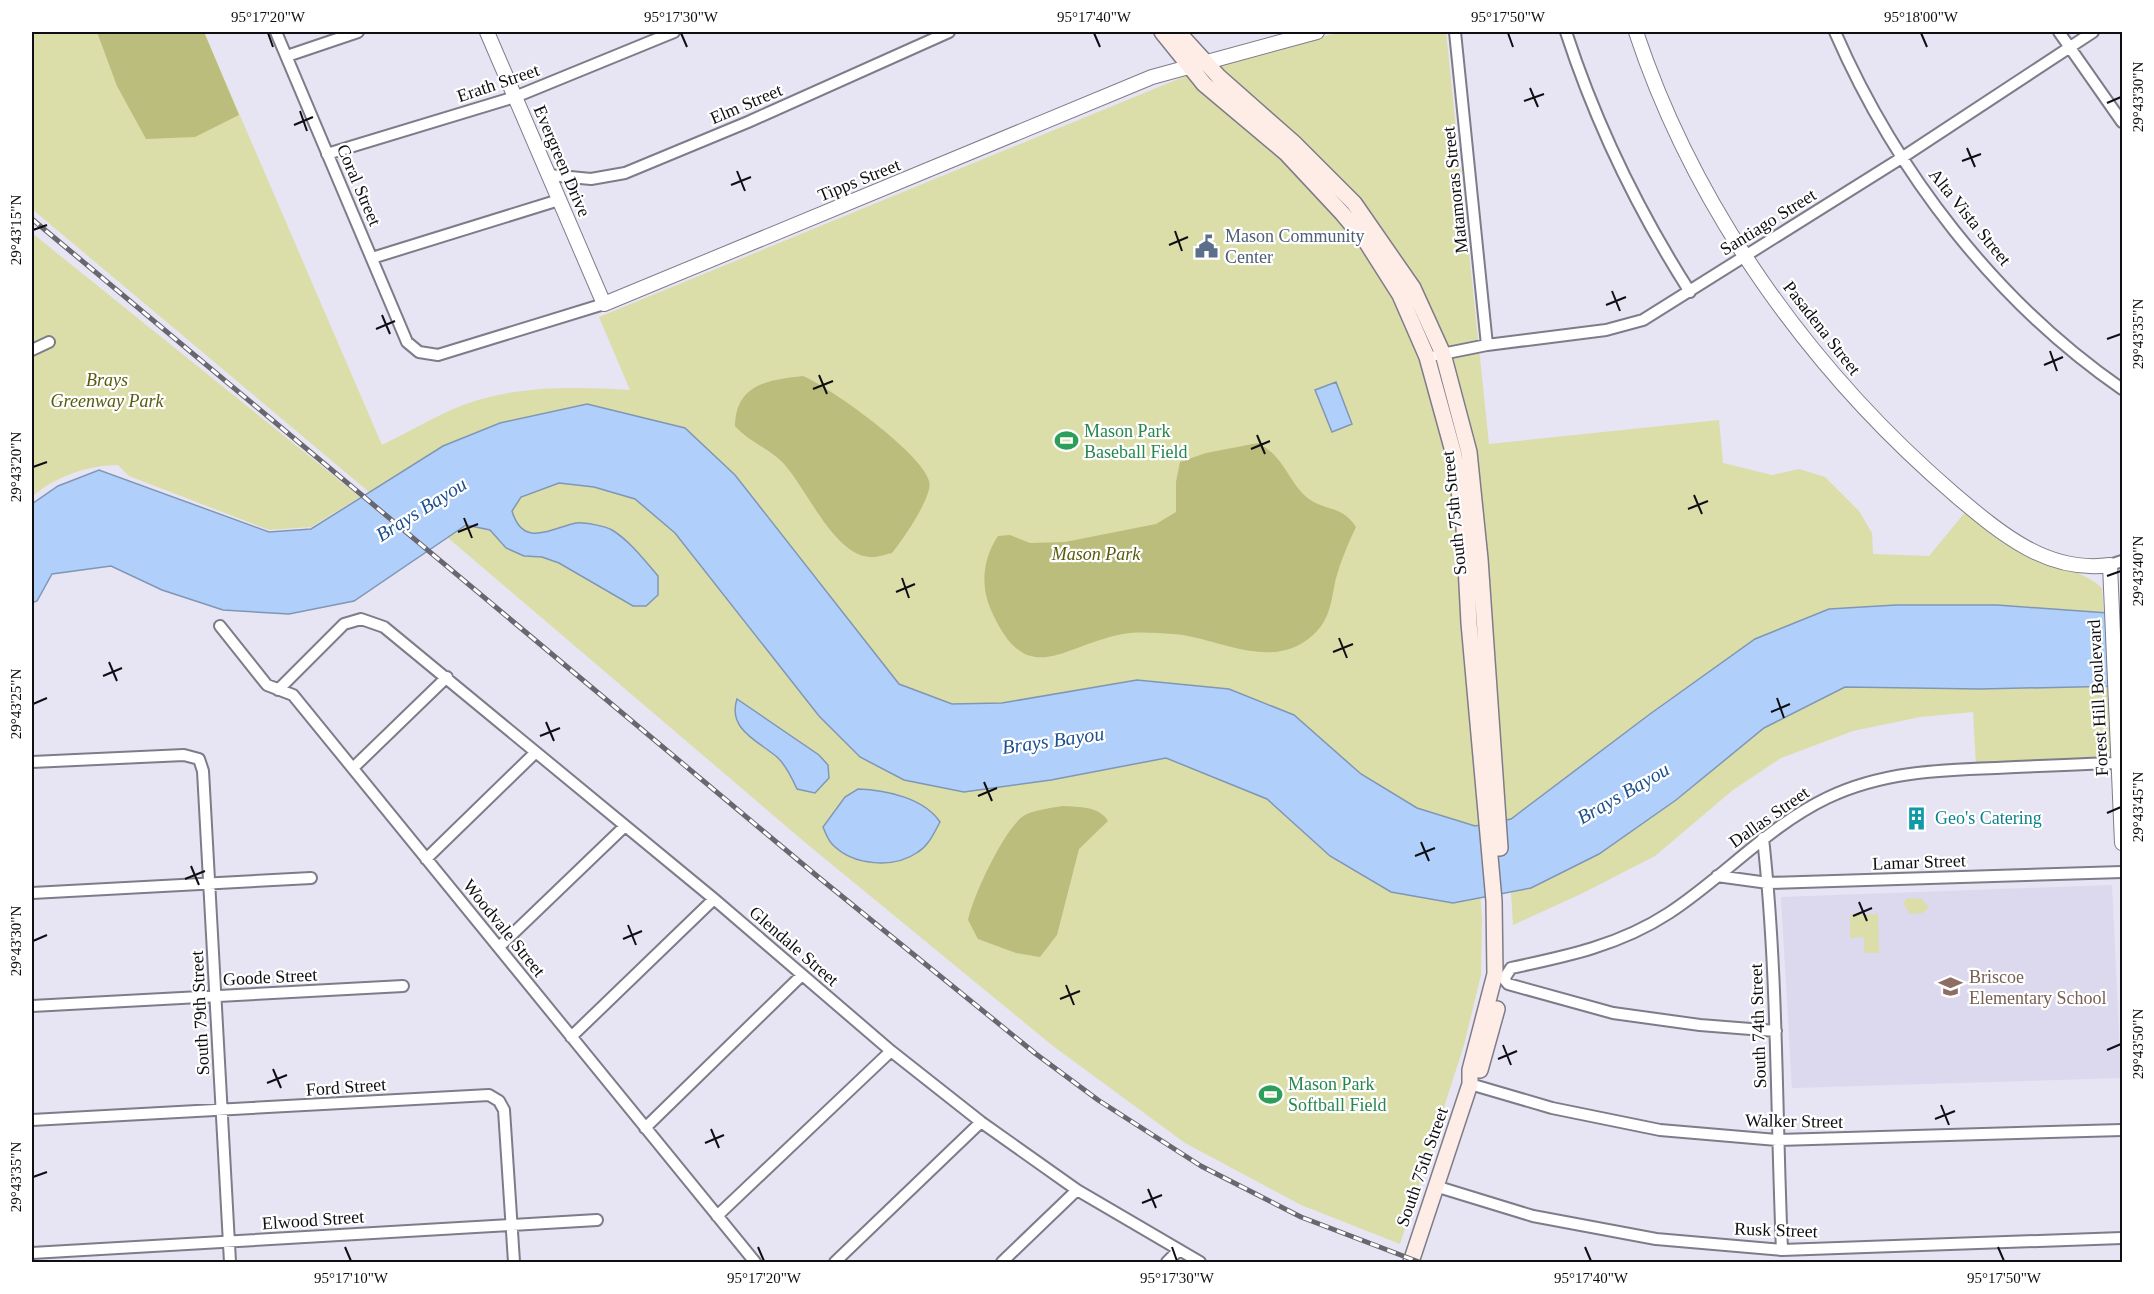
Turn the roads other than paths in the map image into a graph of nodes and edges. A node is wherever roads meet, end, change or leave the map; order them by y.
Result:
1 (276, 32) edge
2 (358, 32) edge
3 (487, 32) edge
4 (674, 32) edge
5 (949, 32) edge
6 (1162, 32) edge
7 (1179, 32) edge
8 (1317, 32) edge
9 (1455, 32) edge
10 (1566, 32) edge
11 (1636, 32) edge
12 (1835, 32) edge
13 (2059, 32) edge
14 (2093, 32) edge
15 (2069, 47) junction
16 (287, 56) junction
17 (1205, 62) junction
18 (1188, 66) junction
19 (515, 97) junction
20 (2122, 122) edge
21 (327, 154) junction
22 (1903, 157) junction
23 (549, 175) junction
24 (559, 200) junction
25 (1354, 203) junction
26 (1342, 213) junction
27 (1746, 255) junction
28 (372, 258) junction
29 (1690, 292) junction
30 (604, 304) junction
31 (49, 342) dead end
32 (1487, 345) junction
33 (415, 348) joint
34 (32, 350) edge
35 (1443, 354) junction
36 (1427, 357) junction
37 (2122, 389) edge
38 (2116, 563) edge
39 (220, 627) dead end
40 (447, 677) junction
41 (278, 690) junction
42 (535, 753) junction
43 (32, 762) edge
44 (2119, 763) junction
45 (353, 768) junction
46 (2122, 794) edge
47 (1492, 798) junction
48 (625, 826) junction
49 (1762, 838) junction
50 (2122, 843) edge
51 (426, 859) junction
52 (2122, 872) edge
53 (1717, 876) junction
54 (311, 878) dead end
55 (1768, 883) junction
56 (209, 884) junction
57 (32, 892) edge
58 (714, 898) junction
59 (1500, 917) junction
60 (499, 947) junction
61 (802, 975) junction
62 (1504, 979) junction
63 (403, 986) dead end
64 (215, 996) junction
65 (32, 1006) edge
66 (1776, 1031) junction
67 (571, 1037) junction
68 (891, 1051) junction
69 (1470, 1084) junction
70 (222, 1111) junction
71 (32, 1120) edge
72 (981, 1122) junction
73 (645, 1128) junction
74 (2122, 1130) edge
75 (1777, 1140) junction
76 (1435, 1186) junction
77 (1077, 1191) junction
78 (717, 1216) junction
79 (597, 1220) dead end
80 (511, 1225) junction
81 (2122, 1238) edge
82 (229, 1242) junction
83 (1179, 1250) junction
84 (1782, 1250) junction
85 (32, 1252) edge
86 (230, 1263) edge
87 (513, 1263) edge
88 (754, 1263) edge
89 (835, 1263) edge
90 (1002, 1263) edge
91 (1167, 1263) edge
92 (1200, 1263) edge
93 (1411, 1263) edge

1 - 16 street, Coral Street
2 - 16 street
3 - 19 street, Evergreen Drive
4 - 19 street, Erath Street
5 - 23 street, Elm Street
6 - 18 main road, South 75th Street
7 - 17 main road, South 75th Street
8 - 17 street, Tipps Street
9 - 32 street, Matamoras Street
10 - 29 street
11 - 27 street, Pasadena Street
12 - 22 street, Alta Vista Street
13 - 15 street
14 - 15 street, Santiago Street
15 - 20 street
15 - 22 street, Santiago Street
16 - 21 street, Coral Street
17 - 18 street, Tipps Street
17 - 25 main road, South 75th Street
18 - 26 main road, South 75th Street
18 - 30 street, Tipps Street
19 - 21 street, Erath Street
19 - 23 street, Evergreen Drive
21 - 28 street, Coral Street
22 - 27 street, Santiago Street
22 - 37 street, Alta Vista Street
23 - 24 street, Evergreen Drive
24 - 28 street
24 - 30 street, Evergreen Drive
25 - 26 main road
25 - 35 main road, South 75th Street
26 - 36 main road, South 75th Street
27 - 29 street, Santiago Street
27 - 38 street, Pasadena Street
28 - 33 street, Coral Street
29 - 32 street, Santiago Street
30 - 33 street, Tipps Street
31 - 34 street
32 - 35 street, Santiago Street
35 - 36 street, Santiago Street
35 - 47 main road, South 75th Street
36 - 47 main road, South 75th Street
38 - 44 street, Forest Hill Boulevard
39 - 41 street, Woodvale Street
40 - 41 street, Glendale Street
40 - 42 street, Glendale Street
40 - 45 street
41 - 45 street, Woodvale Street
42 - 48 street, Glendale Street
42 - 51 street
43 - 56 street, South 79th Street
44 - 46 street, Forest Hill Boulevard
44 - 49 street, Dallas Street
45 - 51 street, Woodvale Street
46 - 50 street, Forest Hill Boulevard
47 - 59 main road, South 75th Street
48 - 58 street, Glendale Street
48 - 60 street
49 - 53 street, Dallas Street
49 - 55 street, South 74th Street
51 - 60 street, Woodvale Street
52 - 55 street, Lamar Street
53 - 55 street, Lamar Street
53 - 62 street, Dallas Street
54 - 56 street
55 - 66 street, South 74th Street
56 - 57 street
56 - 64 street, South 79th Street
58 - 61 street, Glendale Street
58 - 67 street
59 - 62 main road, South 75th Street
59 - 69 main road, South 75th Street
60 - 67 street, Woodvale Street
61 - 68 street, Glendale Street
61 - 73 street
62 - 66 street
62 - 69 main road, South 75th Street
63 - 64 street, Goode Street
64 - 65 street, Goode Street
64 - 70 street, South 79th Street
66 - 75 street, South 74th Street
67 - 73 street, Woodvale Street
68 - 72 street, Glendale Street
68 - 78 street
69 - 75 street, Walker Street
69 - 76 main road, South 75th Street
70 - 71 street, Ford Street
70 - 80 street, Ford Street
70 - 82 street, South 79th Street
72 - 77 street, Glendale Street
72 - 89 street
73 - 78 street, Woodvale Street
74 - 75 street, Walker Street
75 - 84 street, South 74th Street
76 - 84 street, Rusk Street
76 - 93 main road, South 75th Street
77 - 83 street, Glendale Street
77 - 90 street
78 - 88 street, Woodvale Street
79 - 80 street, Elwood Street
80 - 82 street, Elwood Street
80 - 87 street
81 - 84 street, Rusk Street
82 - 85 street, Elwood Street
82 - 86 street, South 79th Street
83 - 91 street
83 - 92 street, Glendale Street

